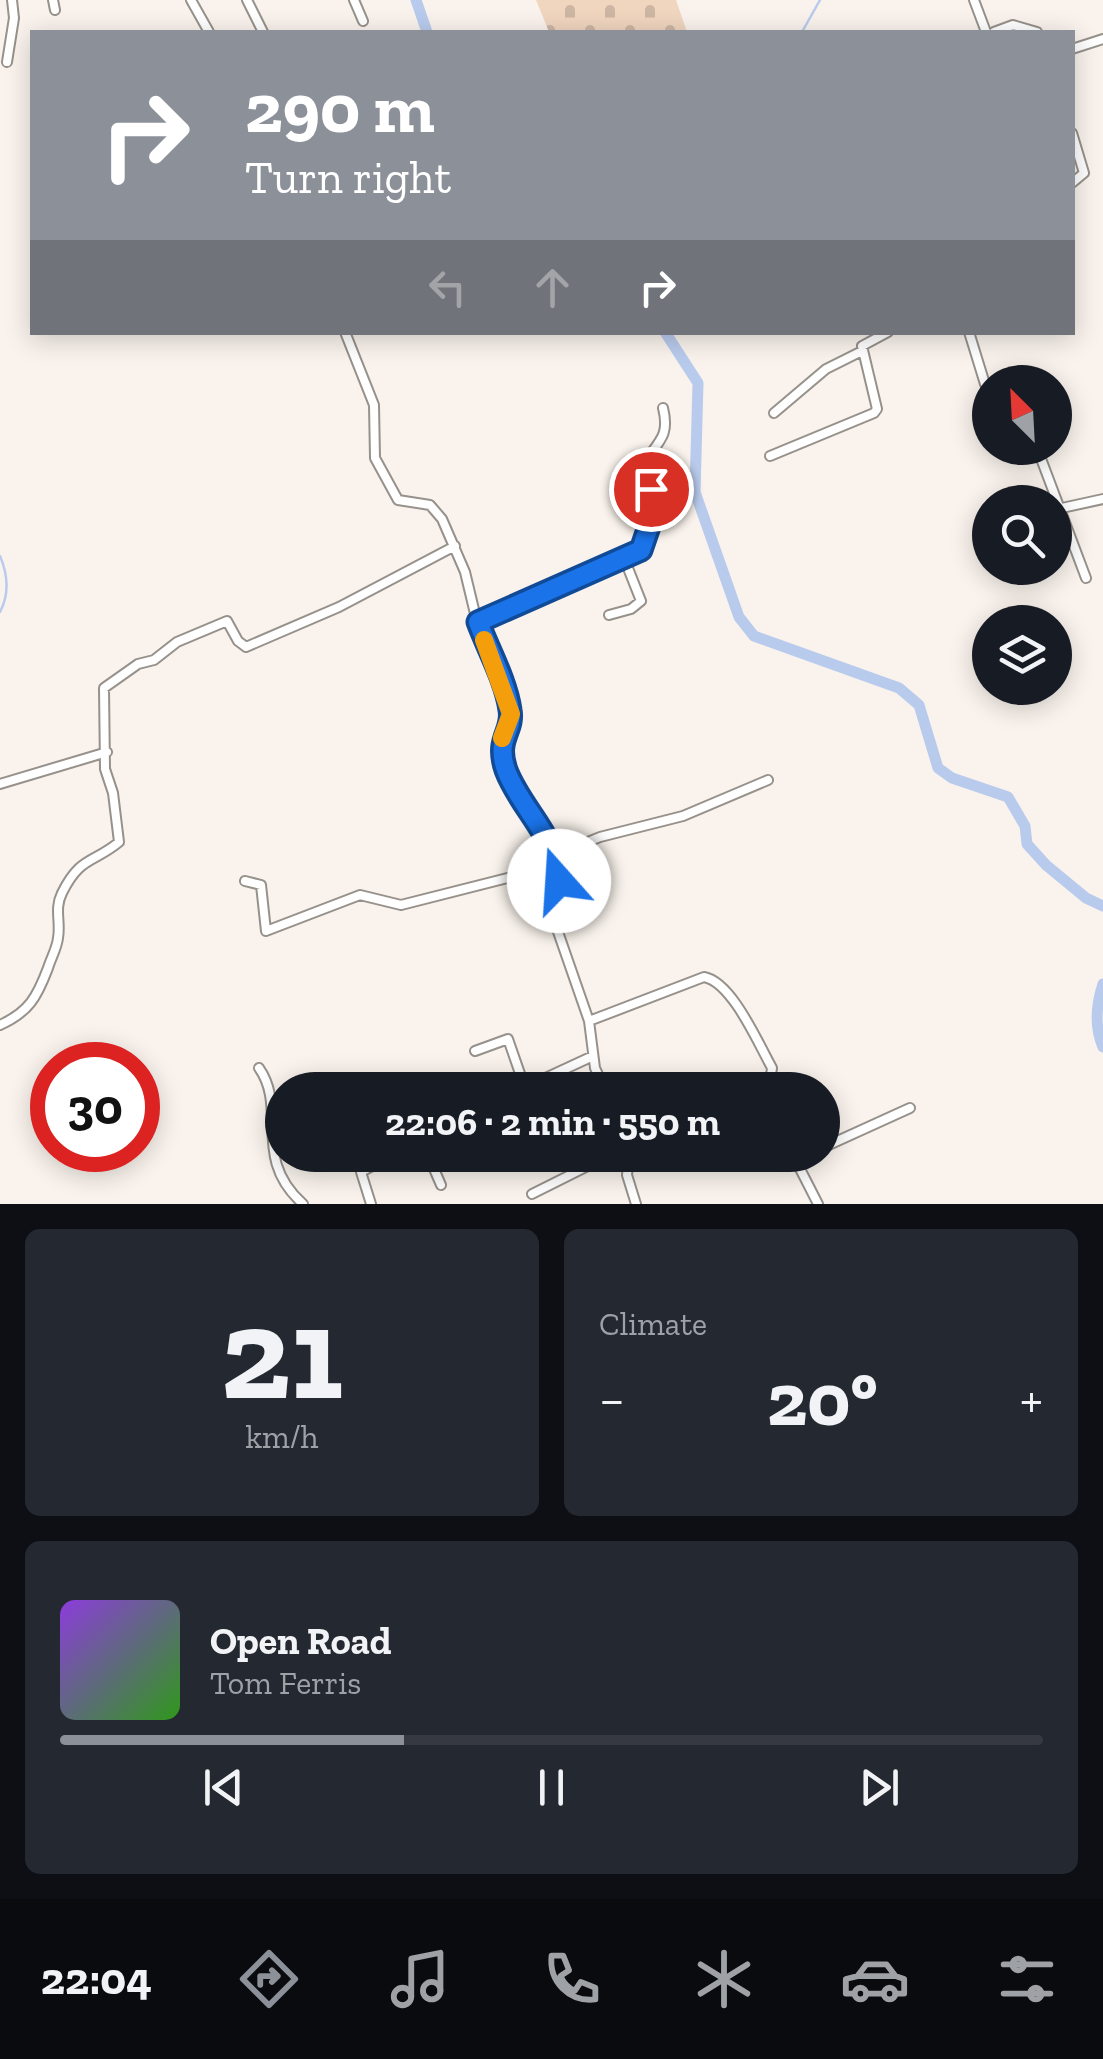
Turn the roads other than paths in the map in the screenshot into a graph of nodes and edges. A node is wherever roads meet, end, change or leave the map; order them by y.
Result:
1 (12, 0) edge
2 (246, 0) edge
3 (354, 0) edge
4 (988, 0) edge
5 (192, 1) edge
6 (975, 2) edge
7 (364, 21) dead end
8 (208, 30) edge
9 (262, 30) edge
10 (989, 30) edge
11 (997, 30) edge
12 (1036, 30) edge
13 (1103, 38) edge
14 (1075, 48) edge
15 (7, 62) dead end
16 (1075, 141) edge
17 (1075, 180) edge
18 (345, 335) edge
19 (880, 335) edge
20 (970, 335) edge
21 (862, 351) junction
22 (979, 365) edge
23 (662, 408) dead end
24 (774, 412) dead end
25 (770, 456) dead end
26 (1103, 499) edge
27 (1072, 507) edge
28 (1072, 537) edge
29 (454, 546) junction
30 (624, 558) junction
31 (1086, 578) dead end
32 (609, 615) dead end
33 (478, 622) junction
34 (108, 752) junction
35 (768, 780) dead end
36 (0, 784) edge
37 (558, 860) junction
38 (245, 880) dead end
39 (588, 1021) junction
40 (0, 1025) edge
41 (476, 1051) dead end
42 (593, 1056) junction
43 (258, 1068) dead end
44 (517, 1072) edge
45 (559, 1072) edge
46 (599, 1072) edge
47 (771, 1072) edge
48 (910, 1108) dead end
49 (840, 1140) edge
50 (360, 1172) edge
51 (435, 1172) edge
52 (576, 1172) edge
53 (628, 1172) edge
54 (802, 1172) edge
55 (440, 1186) dead end
56 (532, 1194) dead end
57 (304, 1204) edge
58 (372, 1204) edge
59 (636, 1204) edge
60 (818, 1204) edge

1 - 15 street
2 - 9 street
3 - 7 street
4 - 6 street
5 - 8 street
6 - 10 street
11 - 12 street
13 - 14 street
16 - 17 street
18 - 29 street
19 - 21 street
20 - 22 street
21 - 24 street
21 - 25 street
23 - 30 street
26 - 27 street
28 - 31 street
29 - 33 street
29 - 34 street
30 - 32 street
30 - 33 street
33 - 37 street
34 - 36 street
34 - 40 street
35 - 37 street
37 - 38 street
37 - 39 street
39 - 42 street
39 - 47 street
41 - 44 street
42 - 45 street
42 - 46 street
43 - 57 street
48 - 49 street
50 - 58 street
51 - 55 street
52 - 56 street
53 - 59 street
54 - 60 street

